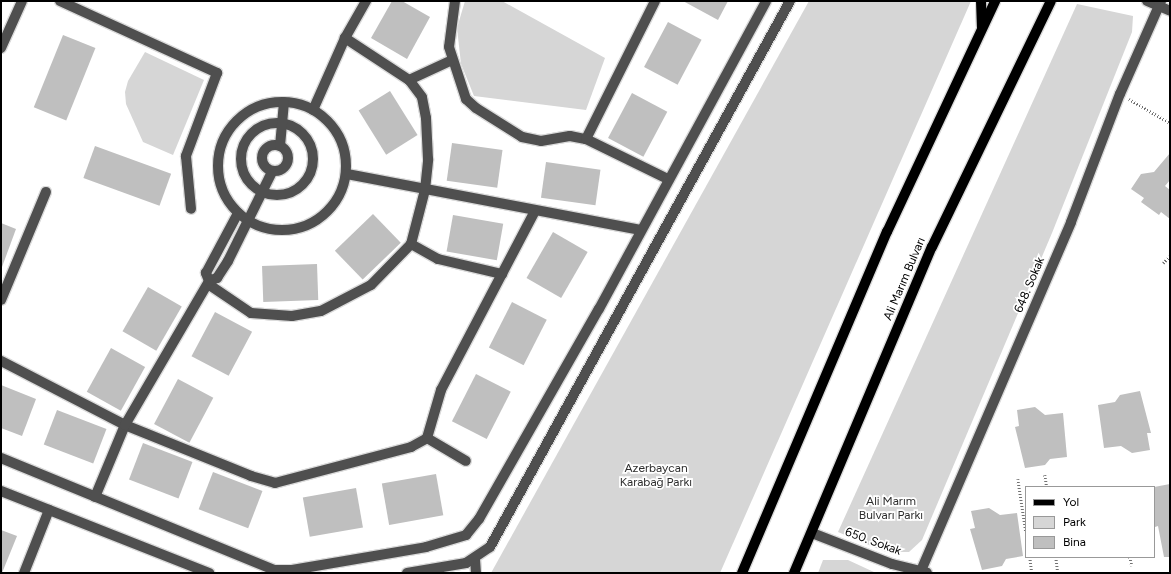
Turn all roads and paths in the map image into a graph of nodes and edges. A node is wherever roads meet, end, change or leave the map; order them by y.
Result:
1 (22, 1) edge
2 (60, 1) edge
3 (366, 1) edge
4 (455, 1) edge
5 (655, 1) edge
6 (766, 1) edge
7 (790, 1) edge
8 (981, 1) edge
9 (996, 1) edge
10 (1051, 1) edge
11 (1147, 1) edge
12 (1160, 4) edge
13 (1170, 12) edge
14 (982, 31) junction
15 (345, 38) junction
16 (1, 48) edge
17 (452, 60) junction
18 (409, 80) junction
19 (1120, 94) junction
20 (284, 102) junction
21 (313, 110) junction
22 (282, 123) junction
23 (1170, 123) edge
24 (586, 139) junction
25 (280, 146) junction
26 (272, 172) junction
27 (347, 174) junction
28 (668, 180) junction
29 (425, 190) junction
30 (46, 192) dead end
31 (263, 192) junction
32 (191, 209) dead end
33 (535, 211) junction
34 (238, 213) junction
35 (249, 221) junction
36 (641, 230) junction
37 (411, 244) junction
38 (1170, 256) edge
39 (1163, 263) dead end
40 (502, 274) junction
41 (208, 282) junction
42 (1, 300) edge
43 (1, 361) edge
44 (125, 424) junction
45 (427, 438) junction
46 (1, 458) edge
47 (466, 461) dead end
48 (1045, 475) dead end
49 (1018, 479) dead end
50 (1047, 486) edge
51 (1, 491) edge
52 (95, 497) junction
53 (49, 510) junction
54 (1025, 525) edge
55 (812, 533) junction
56 (1030, 558) edge
57 (1056, 558) edge
58 (1130, 558) edge
59 (475, 559) junction
60 (1132, 566) dead end
61 (265, 570) edge
62 (923, 572) edge
63 (24, 573) edge
64 (209, 573) edge
65 (407, 573) edge
66 (476, 573) edge
67 (742, 573) edge
68 (794, 573) edge
69 (1032, 573) edge
70 (1058, 573) edge

1 - 16 street
2 - 32 street
3 - 15 street
4 - 17 street
5 - 24 street
6 - 28 street
7 - 59 street
8 - 14 main road
9 - 14 main road
10 - 55 main road, Ali Marım Bulvarı
11 - 12 street
12 - 13 street
12 - 19 street, 648. Sokak
14 - 67 main road
15 - 18 street
15 - 21 street
17 - 18 street
17 - 24 street
18 - 29 street
19 - 23 path
19 - 62 street, 648. Sokak
20 - 21 street
20 - 22 street
20 - 34 street
21 - 27 street
22 - 25 street
22 - 31 street
22 - 31 street
24 - 28 street
25 - 26 street
25 - 26 street
26 - 31 street
27 - 29 street
27 - 35 street
28 - 36 street
29 - 33 street
29 - 37 street
30 - 42 street
31 - 35 street
33 - 36 street
33 - 40 street
34 - 35 street
34 - 41 street
35 - 41 street
36 - 61 street
37 - 40 street
37 - 41 street
38 - 39 path
40 - 45 street
41 - 44 street
43 - 44 street
44 - 45 street
44 - 52 street
45 - 47 street
46 - 52 street
48 - 50 path
49 - 54 path
51 - 53 street
52 - 61 street
53 - 63 street
53 - 64 street
55 - 62 street, 650. Sokak
55 - 68 main road, Ali Marım Bulvarı
56 - 69 path
57 - 70 path
58 - 60 path
59 - 65 street
59 - 66 street

